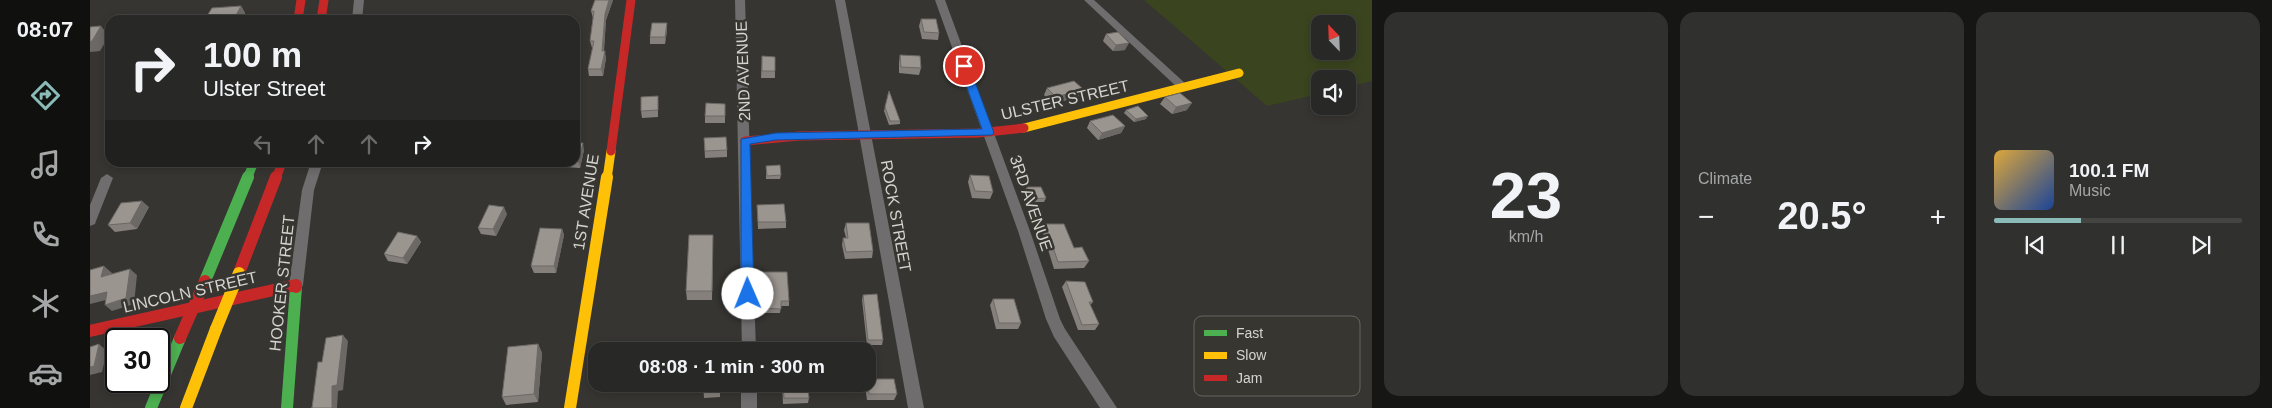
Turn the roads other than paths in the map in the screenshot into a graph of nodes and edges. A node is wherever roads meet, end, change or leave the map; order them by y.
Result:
1 (301, 0) edge
2 (324, 0) edge
3 (359, 0) edge
4 (631, 0) edge
5 (740, 0) edge
6 (840, 0) edge
7 (940, 0) edge
8 (1089, 0) edge
9 (299, 15) edge
10 (322, 15) edge
11 (358, 15) edge
12 (1239, 73) dead end
13 (1183, 87) junction
14 (988, 133) junction
15 (865, 136) junction
16 (745, 142) junction
17 (252, 167) edge
18 (280, 167) edge
19 (315, 167) edge
20 (107, 178) dead end
21 (90, 221) edge
22 (296, 285) junction
23 (90, 332) edge
24 (748, 342) edge
25 (749, 392) edge
26 (151, 408) edge
27 (186, 408) edge
28 (287, 408) edge
29 (570, 408) edge
30 (750, 408) edge
31 (916, 408) edge
32 (1109, 408) edge

1 - 9 street
2 - 10 street
3 - 11 street
4 - 29 street, 1ST AVENUE
5 - 16 street, 2ND AVENUE
6 - 15 street, ROCK STREET
7 - 14 street, 3RD AVENUE
8 - 13 street
12 - 13 street, ULSTER STREET
13 - 14 street, ULSTER STREET
14 - 15 street, ULSTER STREET
14 - 32 street, 3RD AVENUE
15 - 16 street, ULSTER STREET
15 - 31 street, ROCK STREET
16 - 24 street, 2ND AVENUE
17 - 26 street, bridge
18 - 27 street, bridge
19 - 22 street, HOOKER STREET
20 - 21 street
22 - 23 street, LINCOLN STREET
22 - 28 street, HOOKER STREET
25 - 30 street

